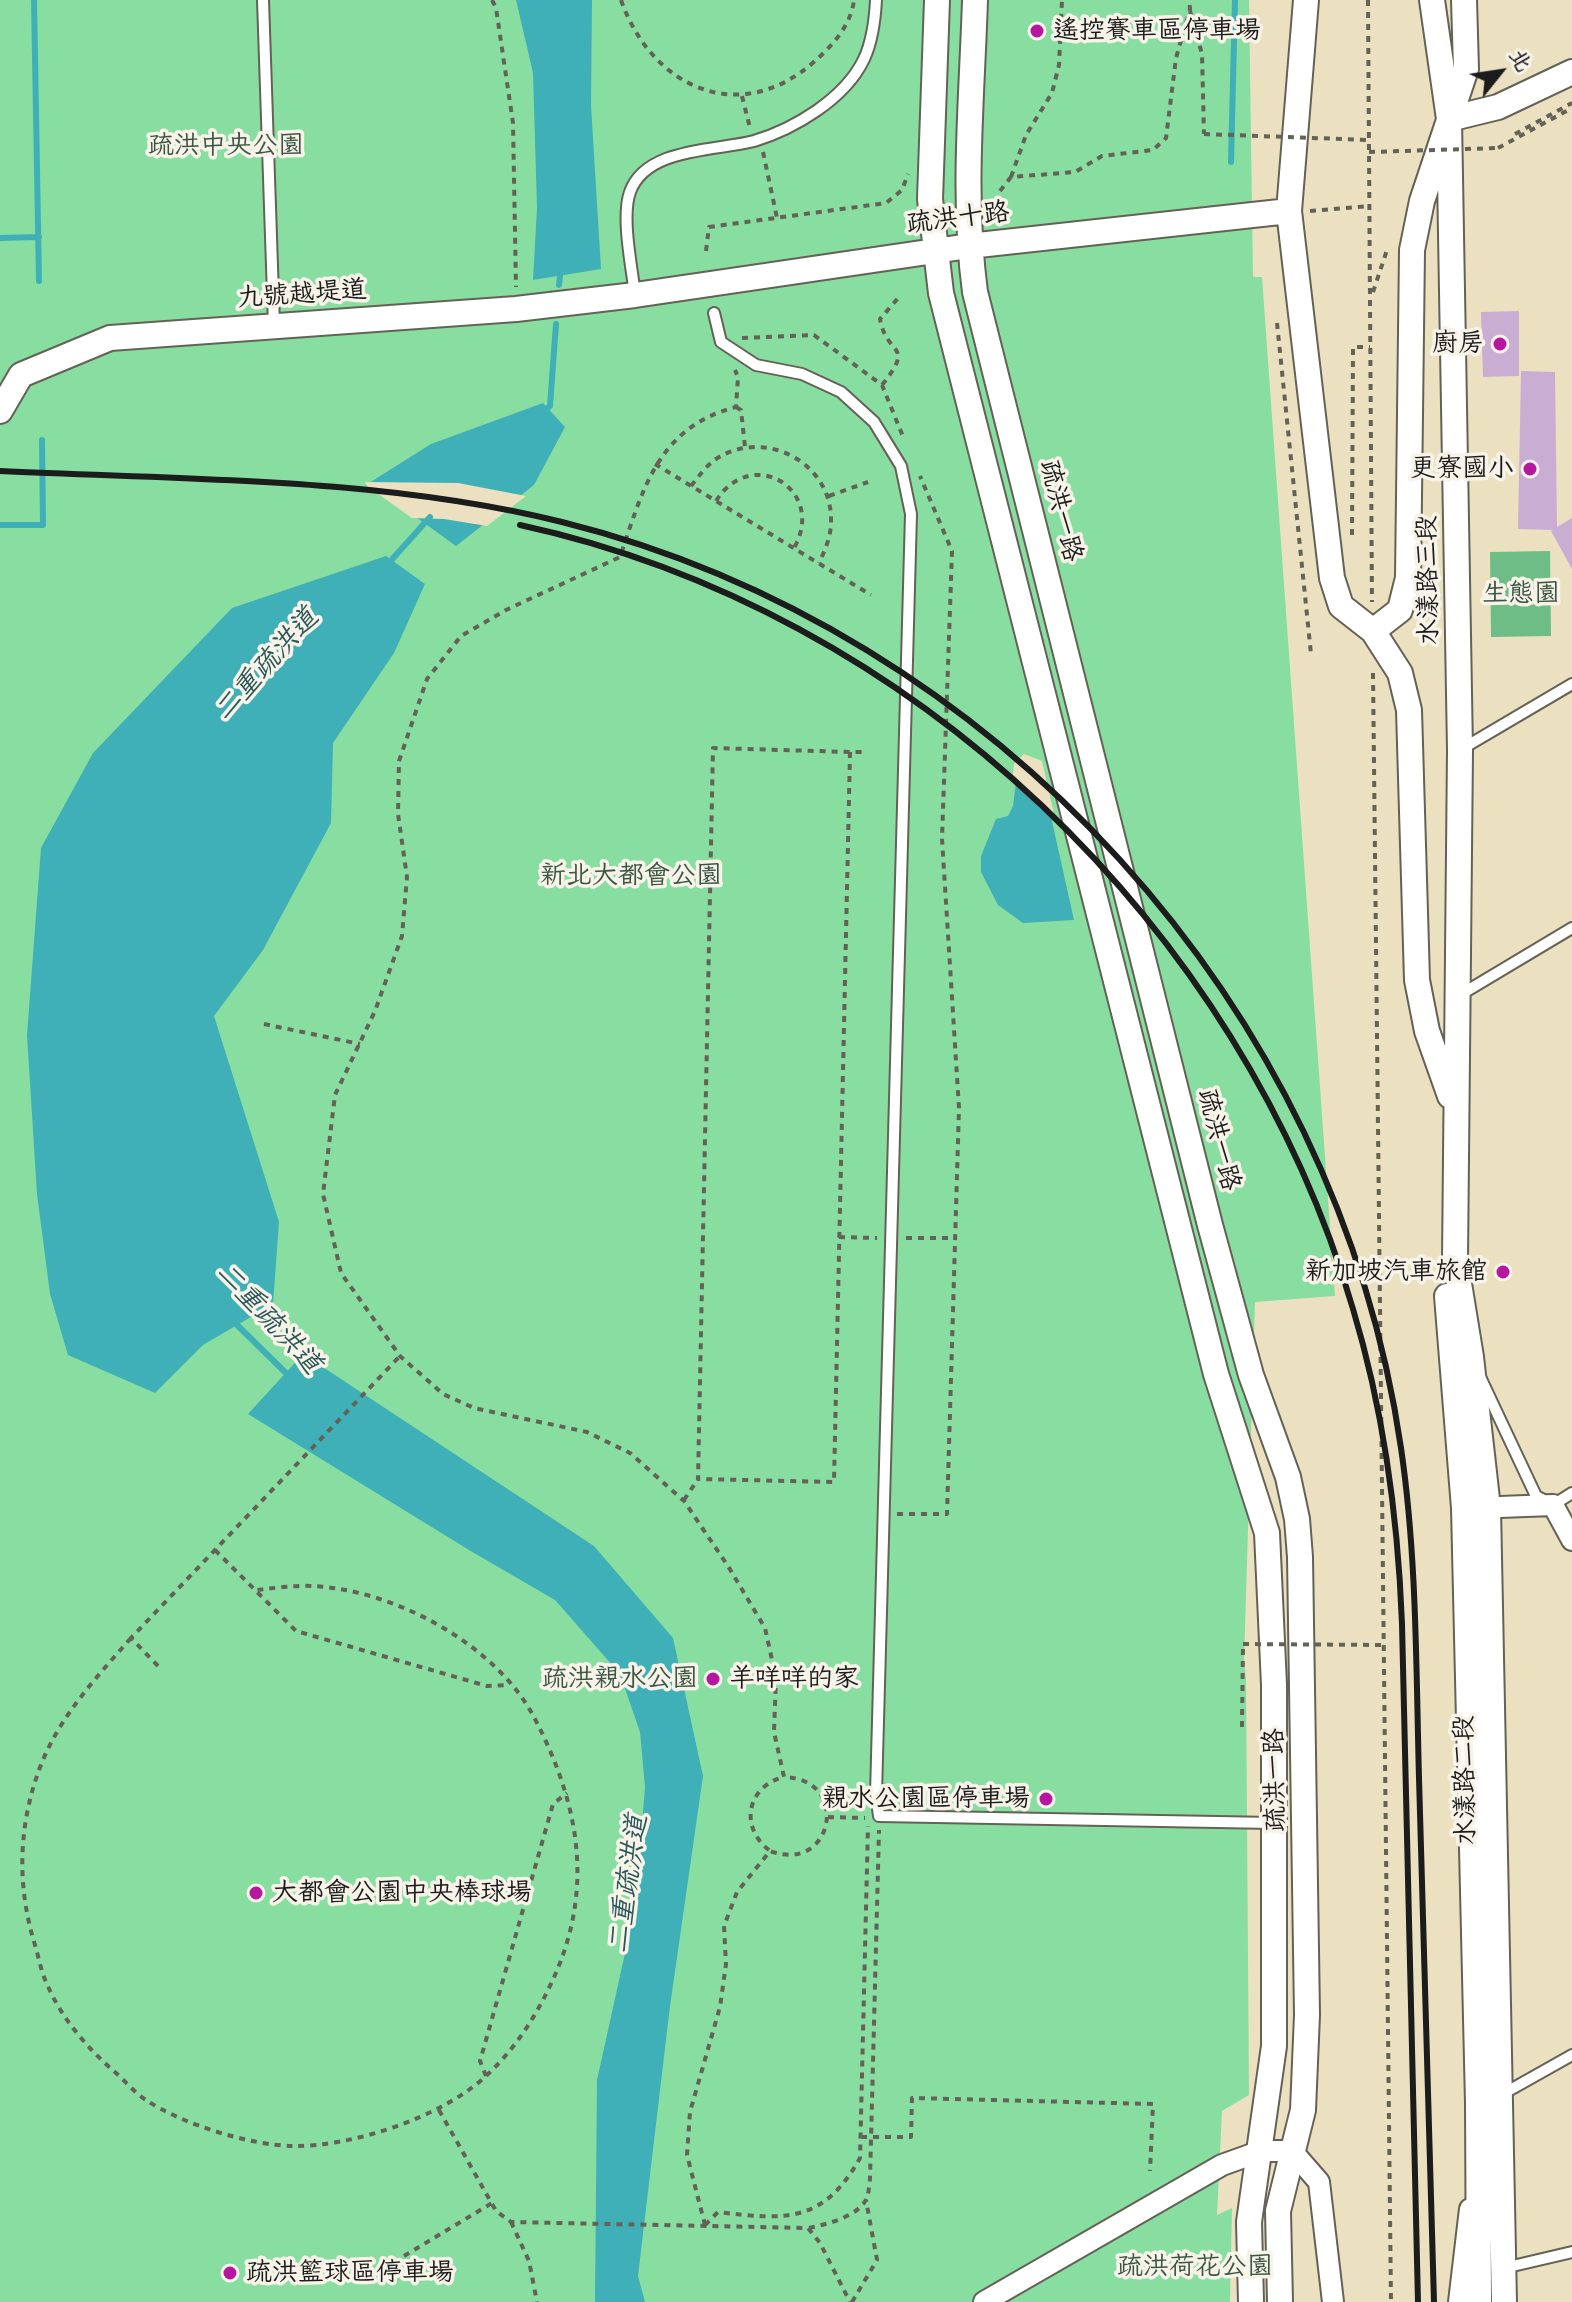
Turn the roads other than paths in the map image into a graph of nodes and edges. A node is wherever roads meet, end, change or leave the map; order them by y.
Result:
1 (263, 0) edge
2 (876, 0) edge
3 (937, 0) edge
4 (975, 0) edge
5 (1306, 0) edge
6 (1432, 0) edge
7 (1464, 0) edge
8 (1572, 72) edge
9 (1449, 119) junction
10 (1300, 211) junction
11 (969, 246) junction
12 (936, 250) junction
13 (635, 295) junction
14 (714, 313) dead end
15 (274, 325) junction
16 (0, 411) edge
17 (1373, 624) junction
18 (1572, 684) edge
19 (1460, 750) junction
20 (1572, 928) edge
21 (1457, 997) junction
22 (1456, 1113) junction
23 (1455, 1259) junction
24 (1471, 1357) junction
25 (1572, 1493) edge
26 (1553, 1505) junction
27 (1476, 1508) junction
28 (1572, 1540) edge
29 (1275, 1823) junction
30 (1572, 2055) edge
31 (1490, 2099) junction
32 (1478, 2142) junction
33 (1261, 2151) junction
34 (1292, 2151) junction
35 (1572, 2252) edge
36 (1504, 2268) junction
37 (984, 2302) edge
38 (1251, 2302) edge
39 (1280, 2302) edge
40 (1333, 2302) edge
41 (1459, 2302) edge
42 (1479, 2302) edge
43 (1504, 2302) edge

1 - 15 lane
2 - 13 lane
3 - 12 street, 疏洪一路
4 - 11 street, 疏洪一路
5 - 10 street
6 - 9 street, 水漾路三段
7 - 9 street
8 - 9 street
9 - 17 street
9 - 19 street, 水漾路三段
10 - 11 street, 疏洪十路
10 - 17 street
11 - 12 street, 疏洪十路
11 - 34 street, 疏洪一路
12 - 13 street, 疏洪十路
12 - 29 street, 疏洪一路
13 - 15 street, 九號越堤道
14 - 29 lane
15 - 16 street, 九號越堤道
17 - 22 street
18 - 19 lane
19 - 21 street, 水漾路三段
20 - 21 lane
21 - 22 street, 水漾路三段
22 - 23 street, 水漾路二段
23 - 24 street, 水漾路二段
23 - 27 street, 水漾路二段
24 - 26 lane
24 - 27 street, 水漾路二段
25 - 26 lane
26 - 27 street
26 - 28 street
27 - 31 street, 水漾路二段
29 - 33 street, 疏洪一路
30 - 31 lane
31 - 32 street, 水漾路二段
31 - 36 street, 水漾路二段
32 - 41 street
32 - 42 street, 水漾路二段
33 - 34 street
33 - 37 street
33 - 38 street, 疏洪一路
34 - 39 street, 疏洪一路
34 - 40 street
35 - 36 lane
36 - 43 street, 水漾路二段

